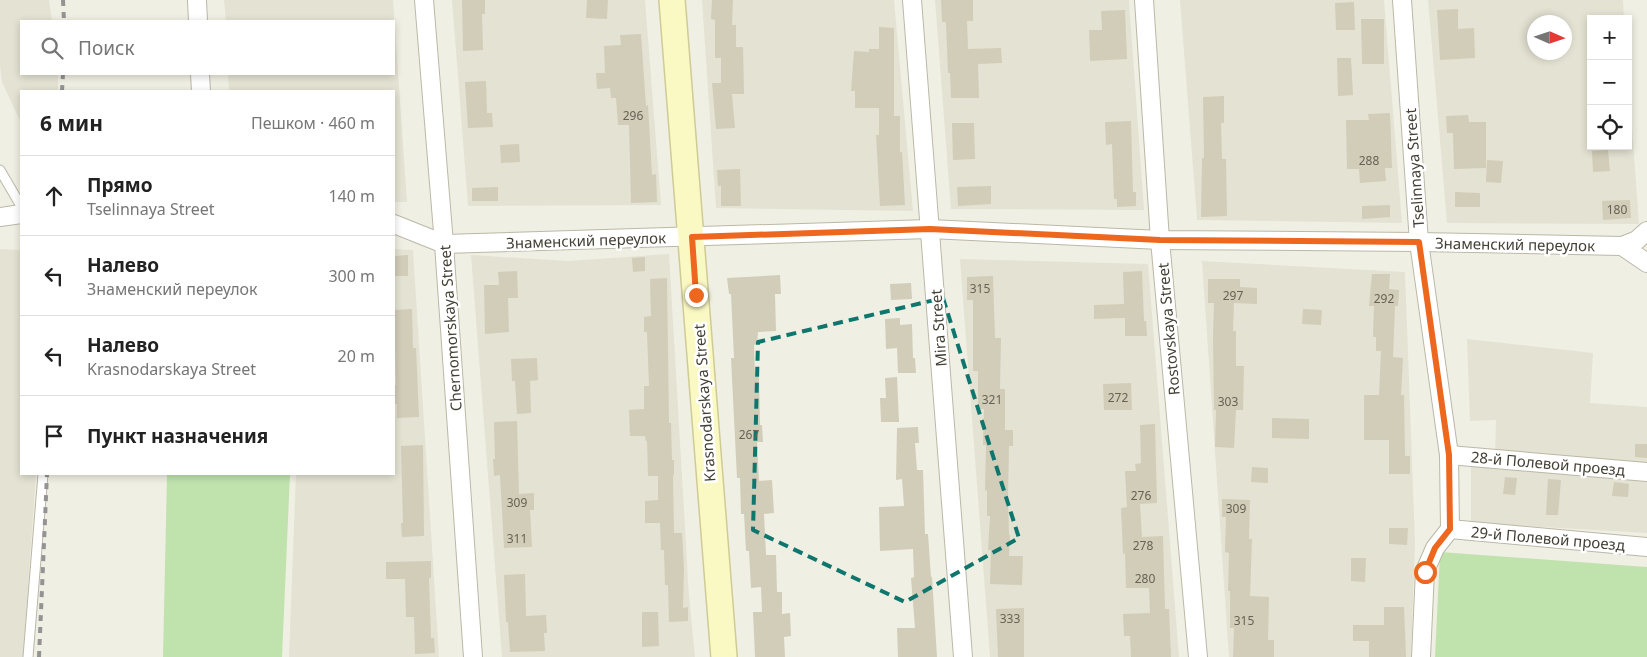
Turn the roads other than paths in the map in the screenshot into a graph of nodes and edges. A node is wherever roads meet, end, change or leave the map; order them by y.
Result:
1 (197, 0) edge
2 (424, 0) edge
3 (672, 0) edge
4 (912, 0) edge
5 (1144, 0) edge
6 (1402, 0) edge
7 (198, 20) edge
8 (200, 75) edge
9 (201, 90) edge
10 (0, 170) edge
11 (20, 204) edge
12 (20, 214) edge
13 (0, 217) edge
14 (395, 224) edge
15 (930, 229) junction
16 (1647, 232) edge
17 (692, 237) junction
18 (1160, 240) junction
19 (1419, 242) junction
20 (444, 244) junction
21 (1622, 246) junction
22 (1647, 263) edge
23 (1449, 455) junction
24 (1647, 472) edge
25 (43, 475) edge
26 (1450, 529) junction
27 (1647, 547) edge
28 (28, 657) edge
29 (473, 657) edge
30 (724, 657) edge
31 (963, 657) edge
32 (1198, 657) edge
33 (1421, 657) edge

1 - 7 street
2 - 20 street, Chernomorskaya Street
3 - 17 street, Krasnodarskaya Street
4 - 15 street, Mira Street
5 - 18 street, Rostovskaya Street
6 - 19 street, Tselinnaya Street
8 - 9 street
10 - 11 lane
12 - 13 street
14 - 20 street, Знаменский переулок
15 - 17 street, Знаменский переулок
15 - 18 street, Знаменский переулок
15 - 31 street, Mira Street
16 - 21 street
17 - 20 street, Знаменский переулок
17 - 30 street, Krasnodarskaya Street
18 - 19 street, Знаменский переулок
18 - 32 street, Rostovskaya Street
19 - 21 street, Знаменский переулок
19 - 23 street, Tselinnaya Street
20 - 29 street, Chernomorskaya Street
21 - 22 street
23 - 24 street, 28-й Полевой проезд
23 - 26 street, Tselinnaya Street
25 - 28 lane
26 - 27 street, 29-й Полевой проезд
26 - 33 street

